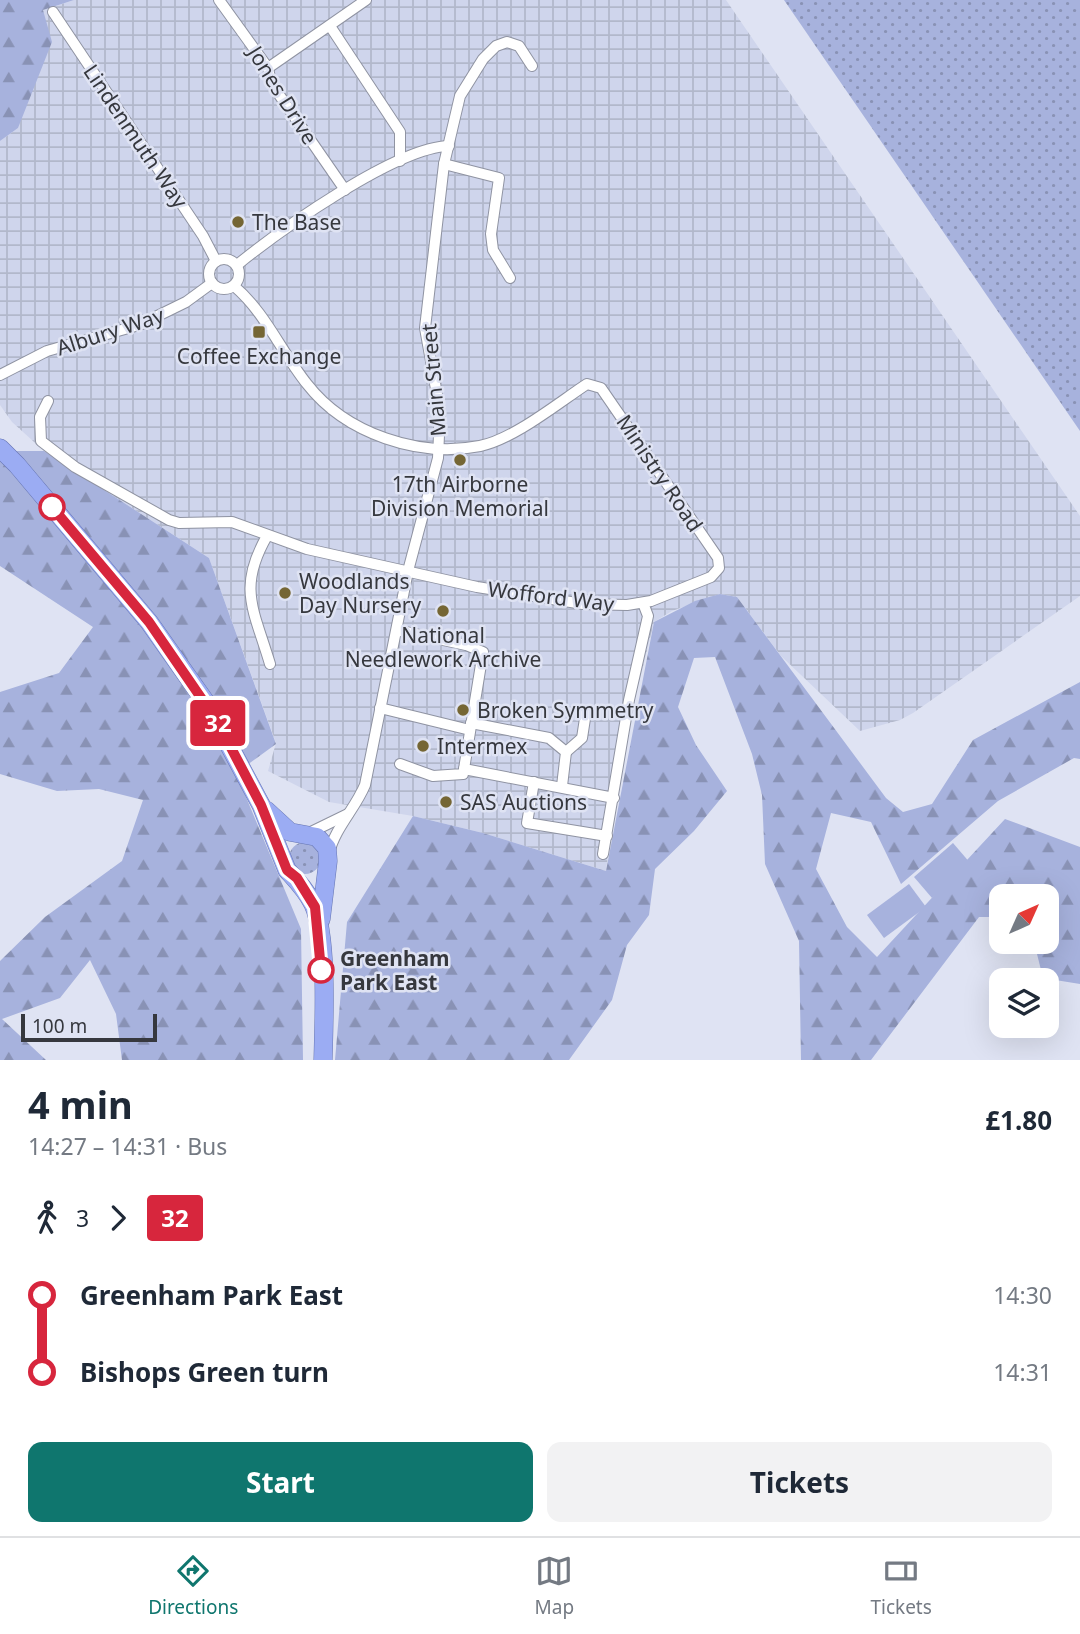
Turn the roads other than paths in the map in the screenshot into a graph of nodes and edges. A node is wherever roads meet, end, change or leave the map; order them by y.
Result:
1 (219, 0) edge
2 (366, 0) edge
3 (53, 12) dead end
4 (330, 26) junction
5 (532, 66) dead end
6 (268, 68) junction
7 (449, 146) junction
8 (400, 161) junction
9 (444, 164) junction
10 (345, 190) junction
11 (216, 261) junction
12 (237, 265) junction
13 (510, 278) dead end
14 (212, 283) junction
15 (234, 286) junction
16 (1, 375) edge
17 (48, 401) dead end
18 (0, 431) edge
19 (439, 447) junction
20 (0, 448) edge
21 (17, 464) junction
22 (267, 536) junction
23 (718, 558) joint
24 (408, 571) junction
25 (643, 603) junction
26 (397, 630) junction
27 (270, 664) dead end
28 (380, 708) junction
29 (586, 712) dead end
30 (471, 727) junction
31 (566, 752) junction
32 (400, 764) dead end
33 (464, 769) junction
34 (534, 782) junction
35 (562, 786) junction
36 (614, 798) junction
37 (261, 805) junction
38 (350, 813) junction
39 (302, 835) junction
40 (607, 836) junction
41 (603, 854) dead end
42 (328, 858) junction
43 (284, 864) junction
44 (297, 878) junction
45 (320, 931) junction
46 (323, 1060) edge

1 - 6 street, Jones Drive
2 - 4 street
3 - 11 street, Lindenmuth Way
4 - 6 street
4 - 8 street
5 - 7 street, Main Street
6 - 10 street, Jones Drive
7 - 8 street
7 - 9 street, Main Street
8 - 10 street
9 - 13 street
9 - 19 street, Main Street
10 - 12 street
11 - 12 street
11 - 14 street
12 - 15 street
14 - 15 street
14 - 16 street, Albury Way
15 - 19 street
17 - 22 street, Wofford Way
18 - 21 highway
19 - 23 street, Ministry Road
19 - 24 street, Main Street
20 - 21 highway
21 - 37 highway
22 - 24 street, Wofford Way
22 - 27 street
23 - 25 street, Wofford Way
24 - 25 street, Wofford Way
24 - 26 street, Main Street
25 - 36 street
26 - 28 street, Main Street
26 - 30 street
28 - 30 street
28 - 38 street, Main Street
29 - 31 street
30 - 31 street
30 - 33 street
31 - 35 street
32 - 33 street
33 - 34 street
34 - 35 street
34 - 40 street
35 - 36 street
36 - 40 street
37 - 39 highway
37 - 43 highway
38 - 39 street
38 - 42 street, Main Street
39 - 42 highway
39 - 43 highway
40 - 41 street
42 - 44 highway
42 - 45 highway
43 - 44 highway
44 - 45 highway
45 - 46 highway

